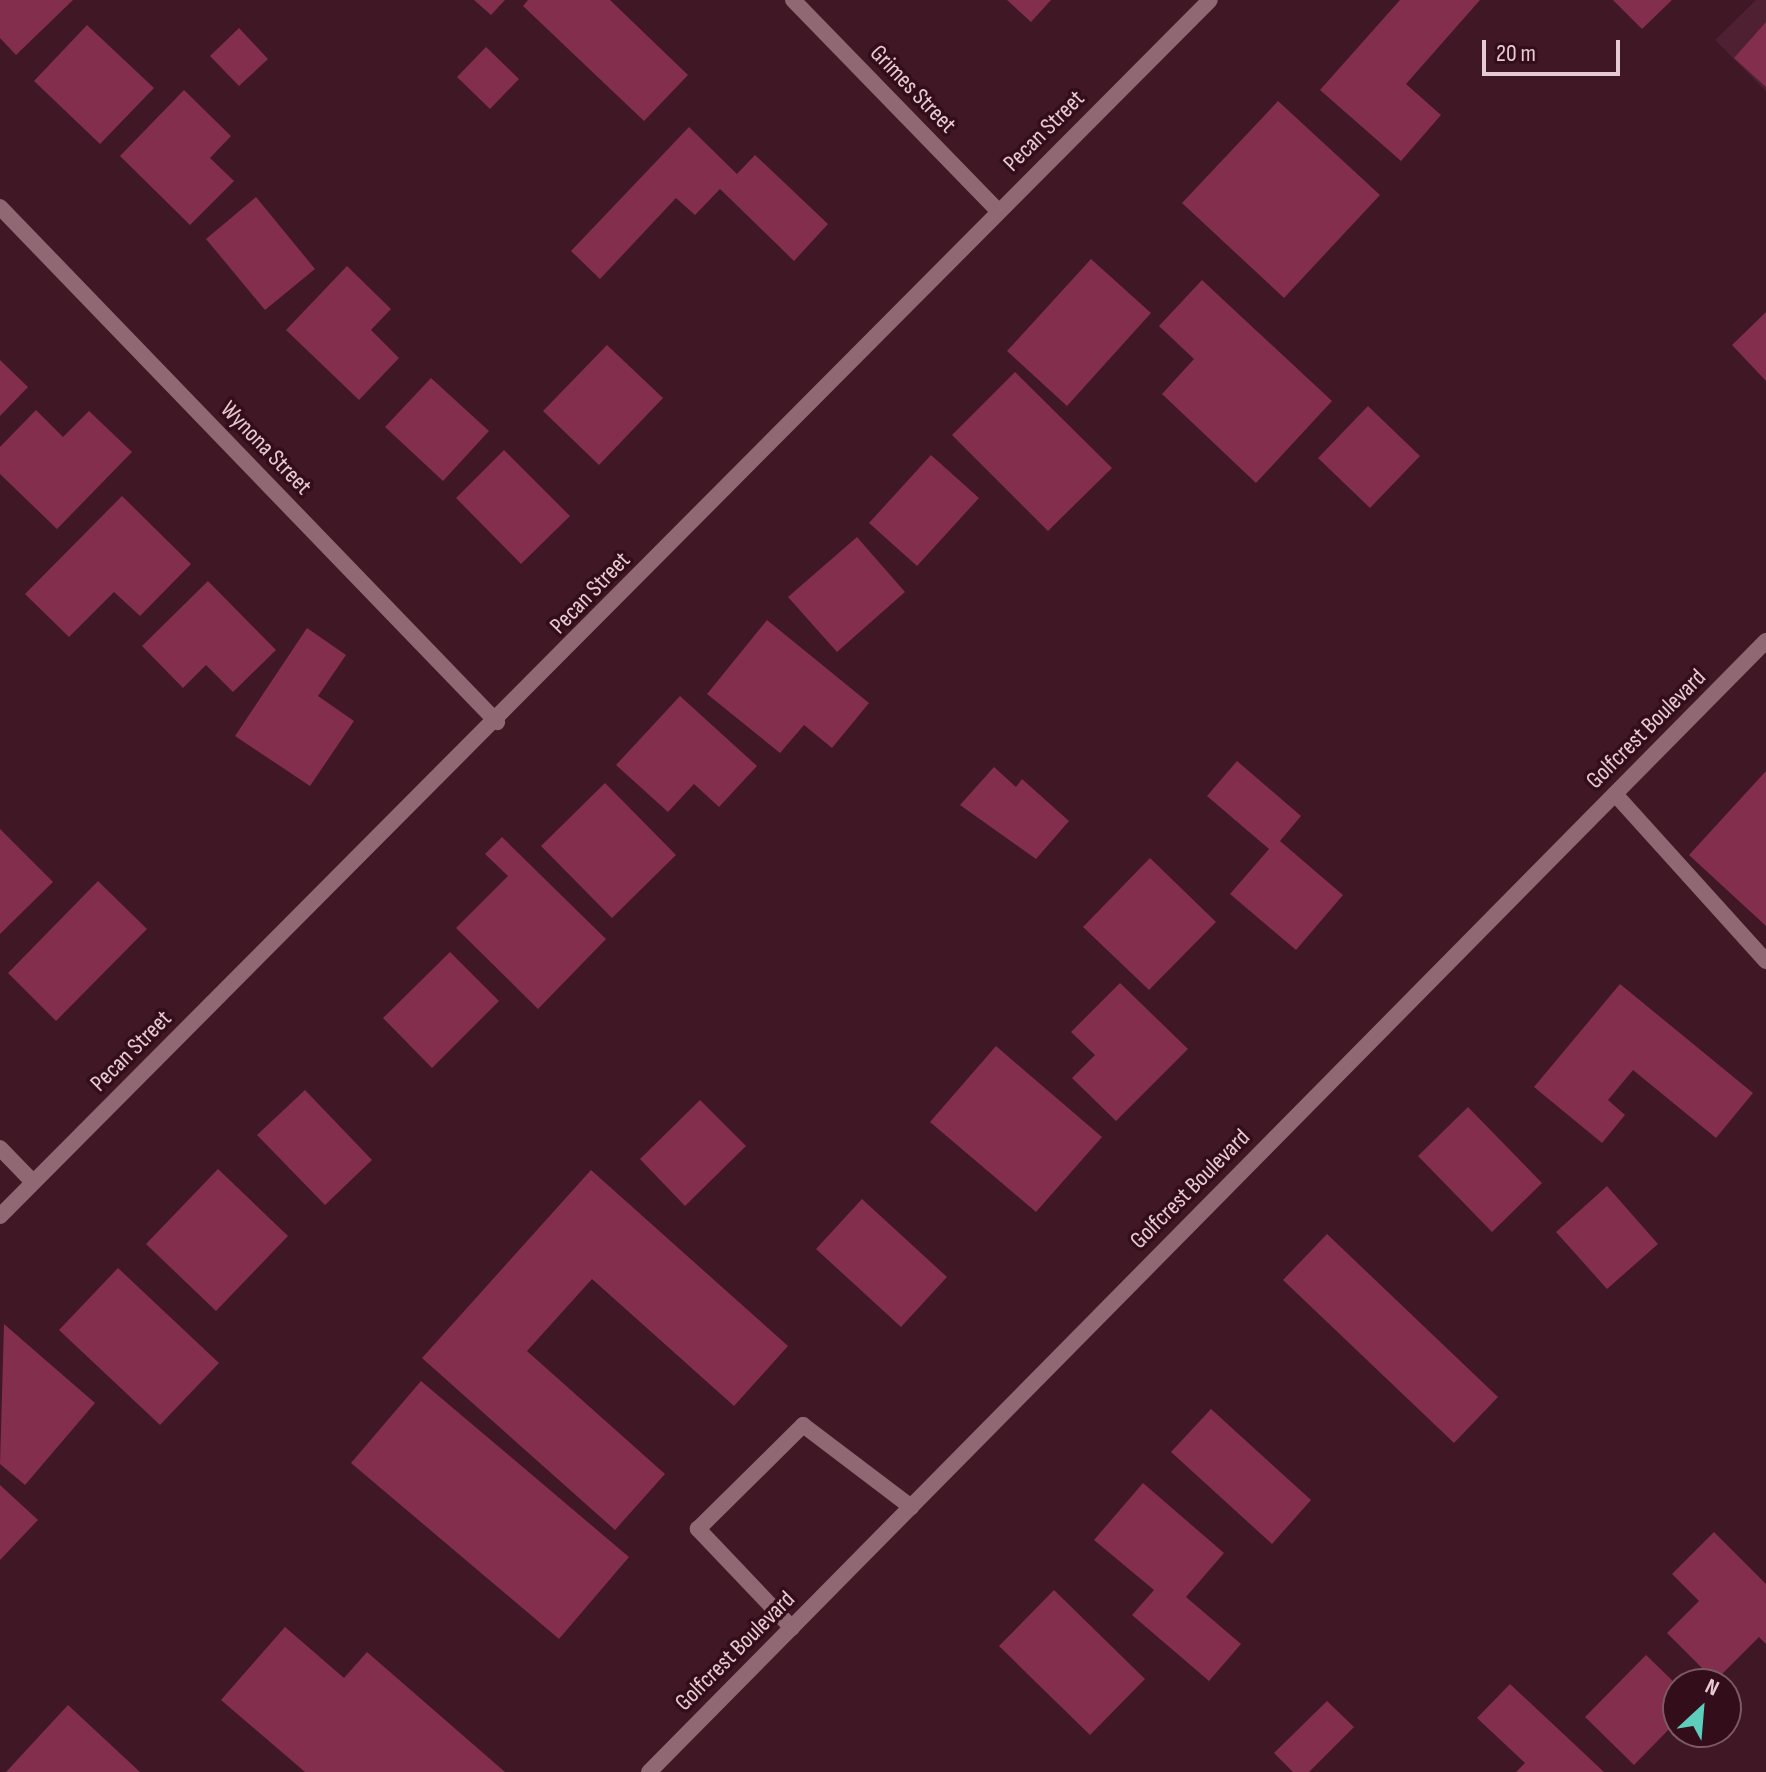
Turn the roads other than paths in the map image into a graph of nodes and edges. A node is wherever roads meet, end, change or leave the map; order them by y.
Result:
1 (793, 0) edge
2 (1210, 0) edge
3 (0, 207) edge
4 (998, 211) junction
5 (1766, 641) edge
6 (497, 722) junction
7 (1615, 794) junction
8 (1766, 961) edge
9 (0, 1148) edge
10 (33, 1182) junction
11 (0, 1216) edge
12 (911, 1507) junction
13 (792, 1628) junction
14 (649, 1772) edge

1 - 4 street, Grimes Street
2 - 4 street, Pecan Street
3 - 6 street, Wynona Street
4 - 6 street, Pecan Street
5 - 7 street, Golfcrest Boulevard
6 - 10 street, Pecan Street
7 - 8 street
7 - 12 street, Golfcrest Boulevard
9 - 10 street
10 - 11 street, Pecan Street
12 - 13 street, Golfcrest Boulevard
12 - 13 street
13 - 14 street, Golfcrest Boulevard

